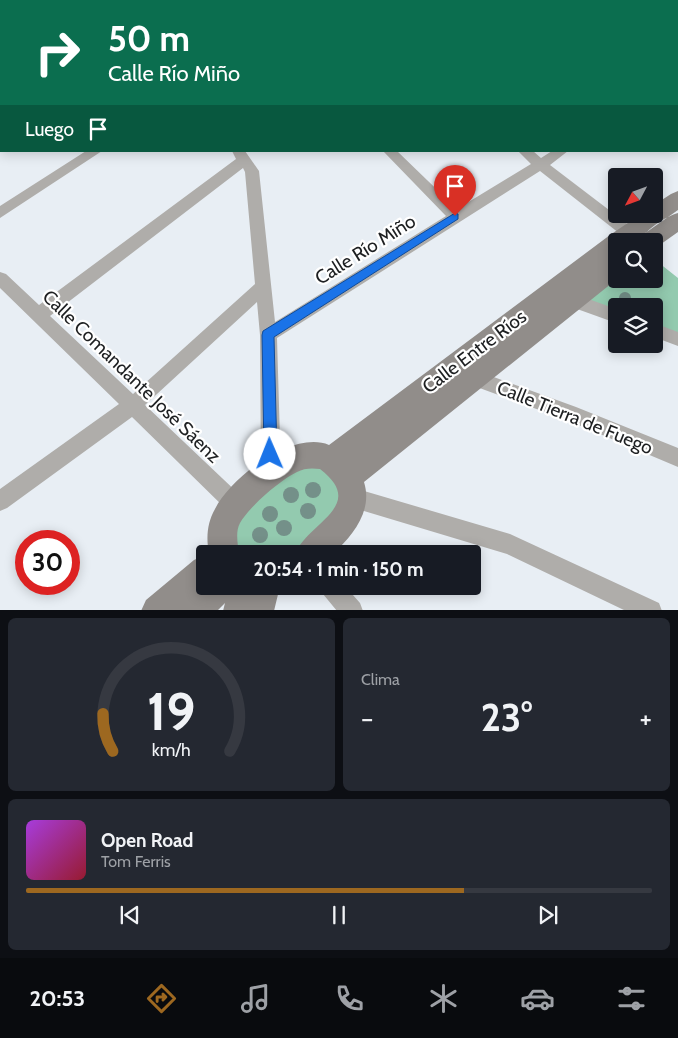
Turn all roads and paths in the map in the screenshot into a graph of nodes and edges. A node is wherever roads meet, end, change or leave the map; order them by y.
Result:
1 (94, 152) edge
2 (390, 152) edge
3 (525, 152) edge
4 (560, 152) edge
5 (242, 155) edge
6 (540, 165) junction
7 (678, 199) edge
8 (0, 213) edge
9 (455, 216) junction
10 (678, 221) edge
11 (614, 233) edge
12 (630, 233) edge
13 (662, 233) edge
14 (608, 250) edge
15 (608, 273) edge
16 (0, 278) edge
17 (263, 286) junction
18 (572, 300) junction
19 (608, 313) edge
20 (39, 315) junction
21 (663, 333) edge
22 (268, 335) junction
23 (678, 339) edge
24 (472, 377) junction
25 (133, 405) junction
26 (678, 458) edge
27 (271, 474) junction
28 (344, 478) junction
29 (0, 501) edge
30 (235, 504) junction
31 (223, 545) edge
32 (320, 545) edge
33 (196, 578) edge
34 (210, 595) edge
35 (243, 595) edge
36 (262, 595) edge
37 (339, 595) edge
38 (157, 610) edge
39 (192, 610) edge
40 (239, 610) edge
41 (258, 610) edge
42 (352, 610) edge
43 (651, 610) edge

1 - 8 street
2 - 9 street
3 - 6 street
4 - 6 street, Calle Río Miño
5 - 17 street
5 - 20 street
6 - 9 street, Calle Río Miño
6 - 11 street
7 - 12 street, Calle Entre Ríos
9 - 22 street, Calle Río Miño
10 - 13 street
14 - 28 street, Calle Entre Ríos
15 - 18 street, Calle Entre Ríos
16 - 20 street, Calle Comandante José Sáenz
17 - 22 street
17 - 25 street
18 - 19 street
18 - 24 street, Calle Entre Ríos
20 - 25 street, Calle Comandante José Sáenz
21 - 23 street
22 - 27 street
24 - 26 street, Calle Tierra de Fuego
24 - 28 street, Calle Entre Ríos
25 - 29 street
25 - 30 street, Calle Comandante José Sáenz
27 - 28 street
27 - 30 street
28 - 32 street
28 - 43 street
30 - 31 street
33 - 38 street
34 - 39 street
35 - 40 street
36 - 41 street
37 - 42 street

